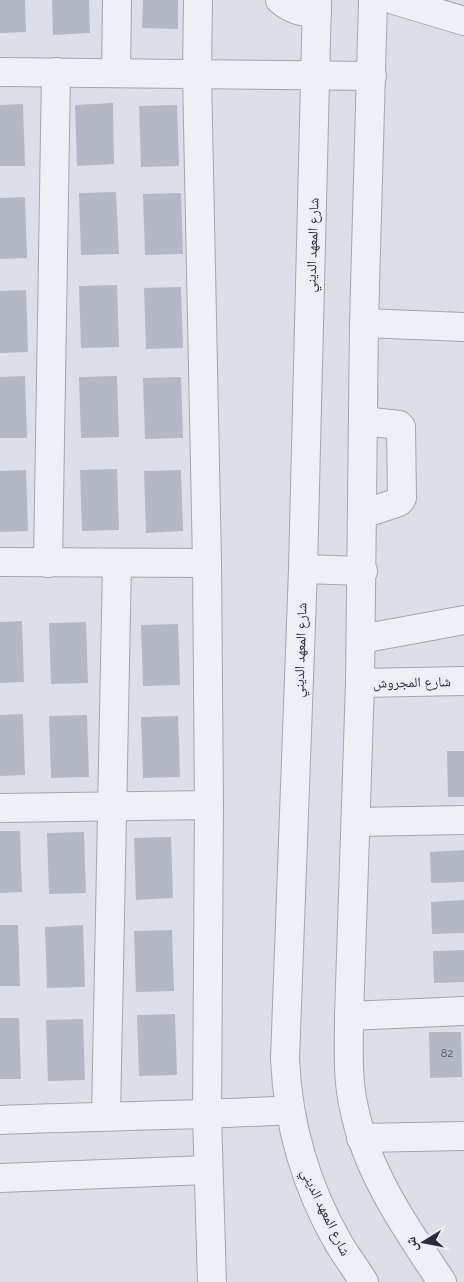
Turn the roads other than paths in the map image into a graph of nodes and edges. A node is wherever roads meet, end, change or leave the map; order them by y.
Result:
1 (116, 0) edge
2 (198, 0) edge
3 (280, 0) edge
4 (373, 0) edge
5 (394, 0) edge
6 (318, 6) edge
7 (464, 21) edge
8 (0, 72) edge
9 (56, 72) junction
10 (116, 73) junction
11 (198, 74) junction
12 (316, 75) junction
13 (372, 76) junction
14 (364, 323) junction
15 (464, 327) edge
16 (364, 421) junction
17 (363, 514) junction
18 (0, 562) edge
19 (48, 562) junction
20 (117, 563) junction
21 (207, 564) junction
22 (303, 569) junction
23 (363, 571) junction
24 (464, 620) edge
25 (361, 639) junction
26 (464, 681) edge
27 (360, 683) junction
28 (209, 805) junction
29 (112, 806) junction
30 (0, 808) edge
31 (464, 820) edge
32 (356, 822) junction
33 (464, 1011) edge
34 (349, 1016) junction
35 (290, 1110) junction
36 (207, 1115) junction
37 (106, 1116) junction
38 (0, 1120) edge
39 (464, 1136) edge
40 (362, 1138) junction
41 (208, 1170) junction
42 (0, 1178) edge
43 (212, 1282) edge
44 (364, 1282) edge
45 (442, 1282) edge

1 - 10 street
2 - 11 street
3 - 6 street
4 - 13 street
5 - 7 street
6 - 12 street, شارع المعهد الديني
8 - 9 street
9 - 10 street
9 - 19 street
10 - 11 street
11 - 12 street
11 - 21 street
12 - 13 street
12 - 22 street, شارع المعهد الديني
13 - 14 street
14 - 15 street
14 - 16 street
16 - 17 street
16 - 17 street
17 - 23 street
18 - 19 street
19 - 20 street
20 - 21 street
20 - 29 street
21 - 28 street
22 - 23 street
22 - 35 street, شارع المعهد الديني
23 - 25 street
24 - 25 street
25 - 27 street
26 - 27 street, شارع المجروش
27 - 32 street
28 - 29 street
28 - 36 street
29 - 30 street
29 - 37 street
31 - 32 street
32 - 34 street
33 - 34 street
34 - 40 street
35 - 36 street
35 - 44 street, شارع المعهد الديني
36 - 37 street
36 - 41 street
37 - 38 street
39 - 40 street
40 - 45 street
41 - 42 street
41 - 43 street

